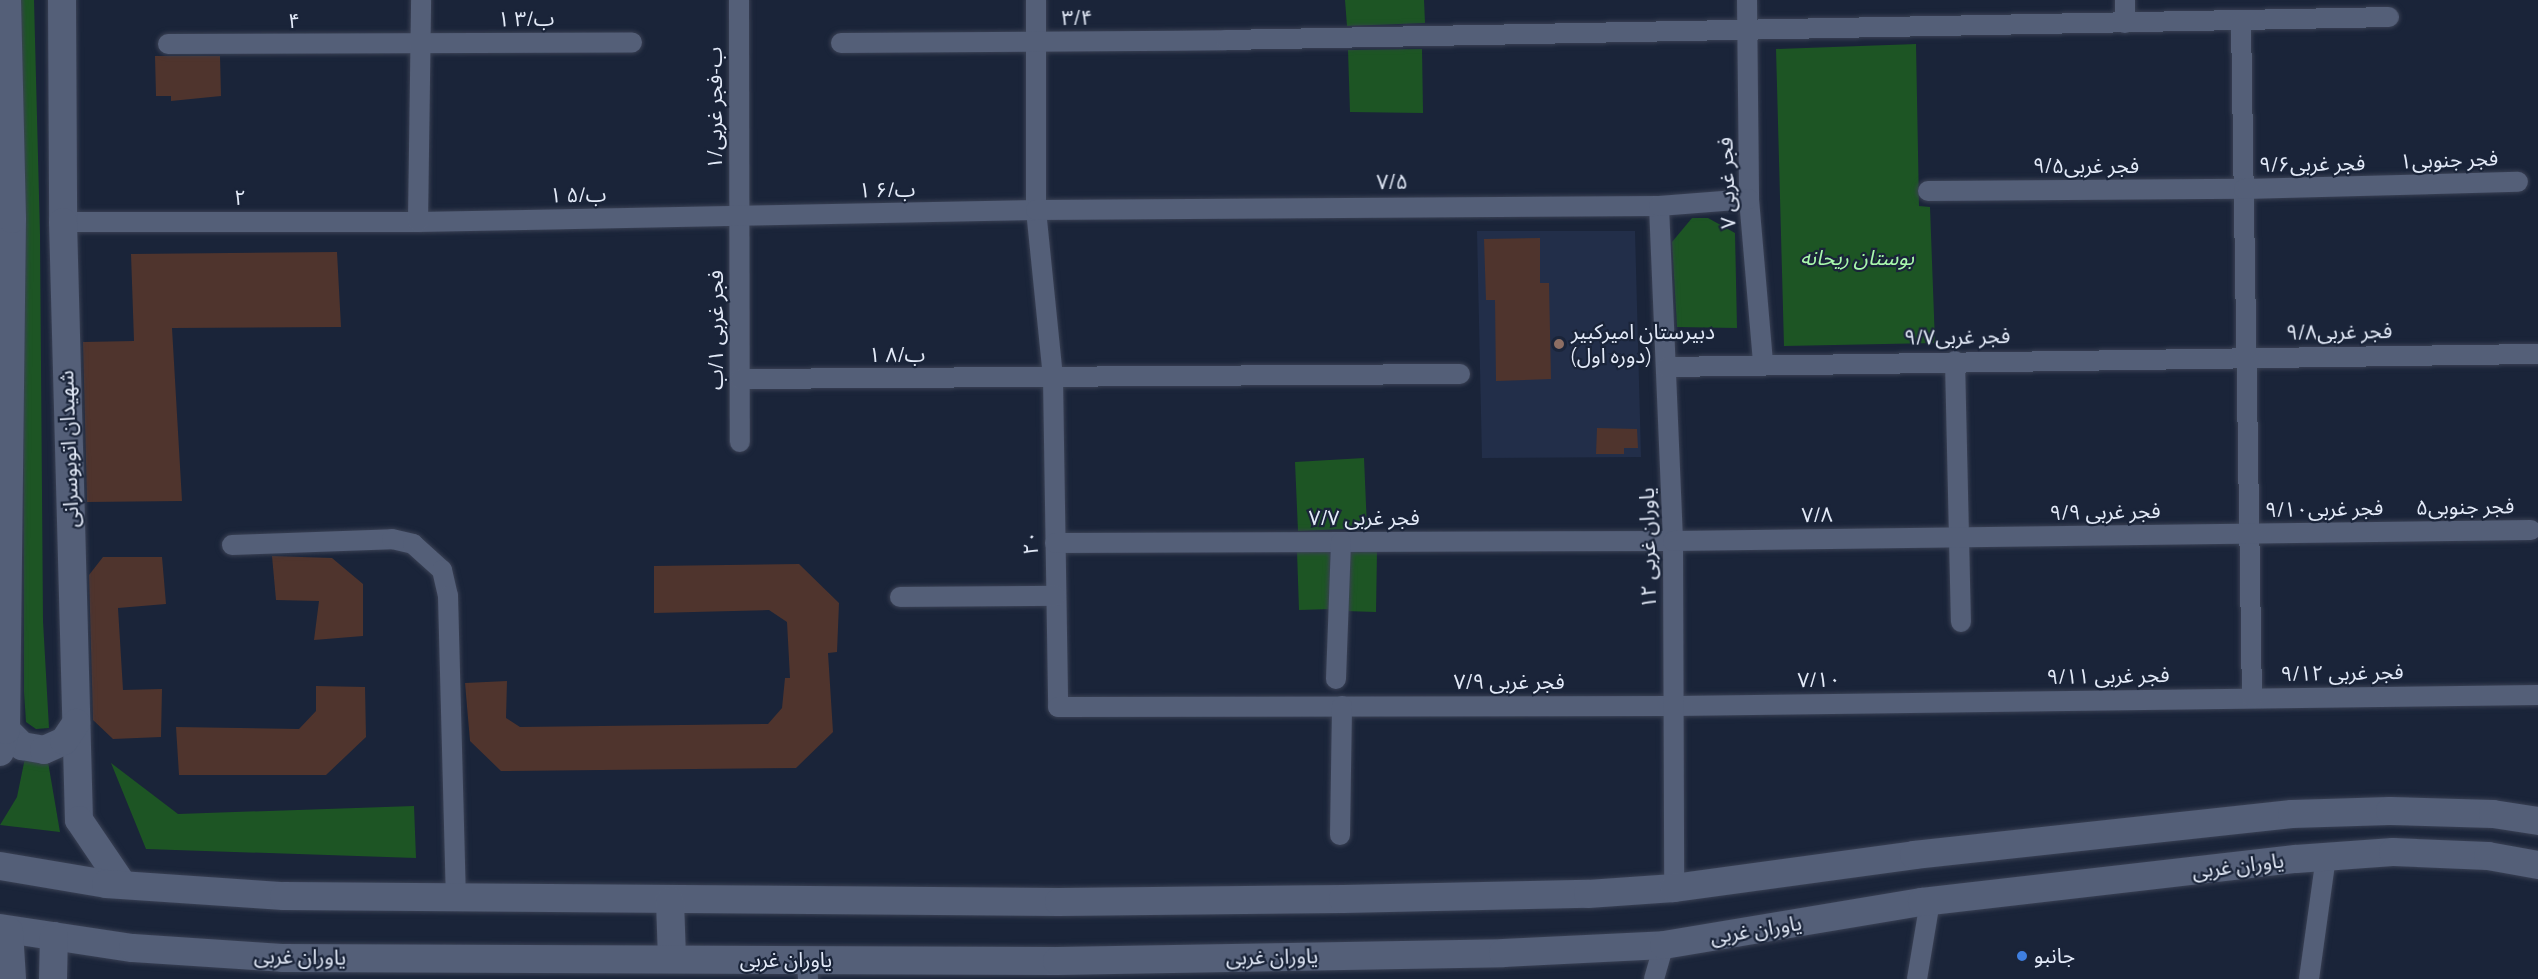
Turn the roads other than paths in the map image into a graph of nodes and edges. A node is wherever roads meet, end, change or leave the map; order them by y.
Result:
1 (7, 0) edge
2 (62, 0) edge
3 (421, 0) edge
4 (739, 0) edge
5 (1036, 0) edge
6 (1747, 0) edge
7 (2125, 0) edge
8 (2389, 17) dead end
9 (2241, 21) junction
10 (2125, 23) junction
11 (1748, 29) junction
12 (633, 42) dead end
13 (840, 43) dead end
14 (1036, 43) junction
15 (168, 44) dead end
16 (420, 45) junction
17 (2518, 182) dead end
18 (2381, 186) joint
19 (2244, 189) junction
20 (1928, 191) dead end
21 (1749, 199) junction
22 (1659, 206) junction
23 (1036, 210) junction
24 (739, 217) junction
25 (63, 222) junction
26 (418, 222) junction
27 (2538, 354) edge
28 (2247, 357) junction
29 (1956, 361) junction
30 (1763, 363) junction
31 (1667, 367) junction
32 (1460, 374) dead end
33 (1053, 378) junction
34 (740, 379) junction
35 (740, 442) dead end
36 (2531, 530) dead end
37 (2399, 532) joint
38 (2249, 534) junction
39 (1961, 537) junction
40 (1673, 541) junction
41 (1341, 542) junction
42 (1055, 543) junction
43 (232, 545) dead end
44 (1056, 596) junction
45 (900, 597) dead end
46 (1961, 622) dead end
47 (1336, 679) dead end
48 (2538, 695) edge
49 (2252, 698) junction
50 (1964, 702) joint
51 (1342, 706) junction
52 (1675, 706) junction
53 (1058, 707) joint
54 (76, 723) junction
55 (3, 741) edge
56 (2538, 821) edge
57 (1340, 835) dead end
58 (2067, 840) junction
59 (2326, 857) junction
60 (2538, 865) edge
61 (0, 866) edge
62 (123, 885) junction
63 (2072, 886) junction
64 (1674, 888) junction
65 (456, 899) junction
66 (670, 901) junction
67 (1930, 901) junction
68 (5, 929) edge
69 (54, 936) junction
70 (1664, 945) junction
71 (672, 959) junction
72 (808, 969) edge
73 (12, 978) edge
74 (53, 978) edge
75 (1654, 979) edge
76 (1917, 979) edge
77 (2309, 979) edge

1 - 55 main road
2 - 25 main road, شهیدان اتوبوسرانی
3 - 16 street
4 - 24 street, ۱/ب-فجر غربی
5 - 14 street, ۲۰
6 - 11 street, ۷ فجر غربی
7 - 10 street
8 - 9 street, ۳/۴
9 - 10 street, ۳/۴
9 - 19 street
10 - 11 street, ۳/۴
11 - 14 street, ۳/۴
11 - 21 street, ۷ فجر غربی
12 - 16 street, ۱ ب/۳
13 - 14 street, ۳/۴
14 - 23 street, ۲۰
15 - 16 street, ۴
16 - 26 street
17 - 18 street, فجر جنوبی۱
18 - 19 street, فجر غربی۹/۶
19 - 20 street, فجر غربی۹/۵
19 - 28 street
21 - 22 street, ۷/۵
21 - 30 street, ۷ فجر غربی
22 - 23 street, ۷/۵
22 - 31 street, ۱۲ یاوران غربی
23 - 24 street, ۱ ب/۶
23 - 33 street, ۲۰
24 - 26 street, ۱ ب/۵
24 - 34 street, فجر غربی ۱/ب
25 - 26 street, ۲
25 - 54 main road, شهیدان اتوبوسرانی
27 - 28 street, فجر غربی۹/۸
28 - 29 street, فجر غربی۹/۷
28 - 38 street
29 - 30 street, فجر غربی۹/۷
29 - 39 street
30 - 31 street, فجر غربی۹/۷
31 - 40 street, ۱۲ یاوران غربی
32 - 33 street, ۱ ب/۸
33 - 34 street, ۱ ب/۸
33 - 42 street, ۲۰
34 - 35 street, فجر غربی ۱/ب
36 - 37 street, فجر جنوبی۵
37 - 38 street, فجر غربی۹/۱۰
38 - 39 street, ۹/۹ فجر غربی
38 - 49 street
39 - 40 street, ۷/۸
39 - 46 street
40 - 41 street, ۷/۷ فجر غربی
40 - 52 street, ۱۲ یاوران غربی
41 - 42 street, ۷/۷ فجر غربی
41 - 47 street
42 - 44 street, ۲۰
43 - 65 street
44 - 45 street
44 - 53 street, ۲۰
48 - 49 street, ۹/۱۲ فجر غربی
49 - 50 street, ۹/۱۱ فجر غربی
50 - 52 street, ۷/۱۰
51 - 52 street, ۷/۹ فجر غربی
51 - 53 street, ۷/۹ فجر غربی
51 - 57 street
52 - 64 street, ۱۲ یاوران غربی
54 - 55 main road
54 - 62 main road, شهیدان اتوبوسرانی
56 - 58 main road
58 - 63 main road
58 - 64 main road
59 - 60 main road, یاوران غربی
59 - 63 main road, یاوران غربی
59 - 77 street
61 - 62 main road
62 - 65 main road
63 - 67 main road, یاوران غربی
64 - 66 main road
65 - 66 main road
66 - 71 main road
67 - 70 main road, یاوران غربی
67 - 76 street
68 - 69 main road, یاوران غربی
68 - 73 main road
69 - 71 main road, یاوران غربی
69 - 74 main road
70 - 72 main road, یاوران غربی
70 - 75 street
71 - 72 main road, یاوران غربی
73 - 74 main road

